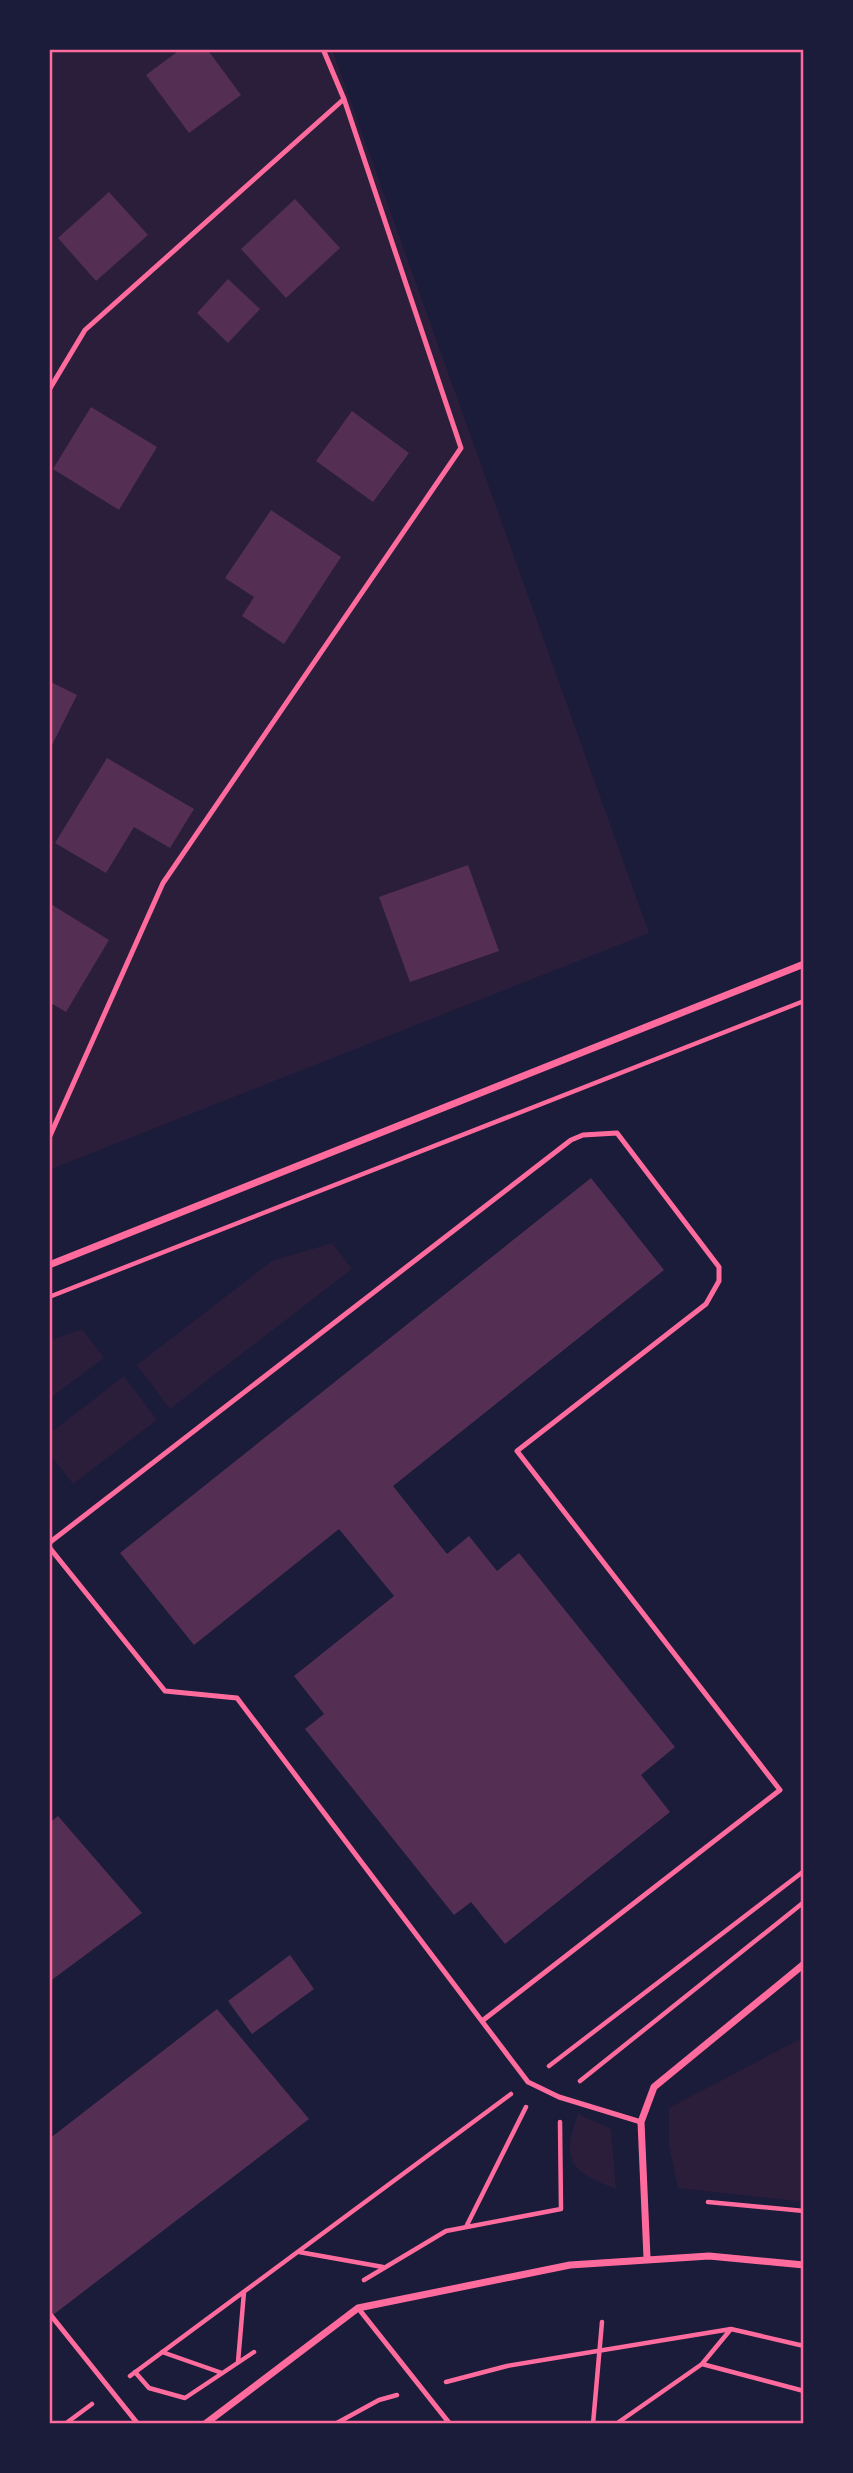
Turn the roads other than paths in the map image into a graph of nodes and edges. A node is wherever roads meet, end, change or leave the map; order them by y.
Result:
1 (323, 49) edge
2 (344, 99) junction
3 (49, 390) edge
4 (804, 964) edge
5 (49, 1138) edge
6 (49, 1265) edge
7 (49, 1546) edge
8 (804, 1964) edge
9 (482, 2021) junction
10 (641, 2122) junction
11 (647, 2258) junction
12 (804, 2265) edge
13 (358, 2308) junction
14 (49, 2313) edge
15 (138, 2424) edge
16 (205, 2424) edge
17 (450, 2424) edge

1 - 2 lane
2 - 3 lane
2 - 5 lane
4 - 6 street
7 - 9 lane
7 - 9 lane
8 - 10 street
9 - 10 lane
10 - 11 street
11 - 12 street
11 - 13 street
13 - 16 street
13 - 17 lane
14 - 15 lane

